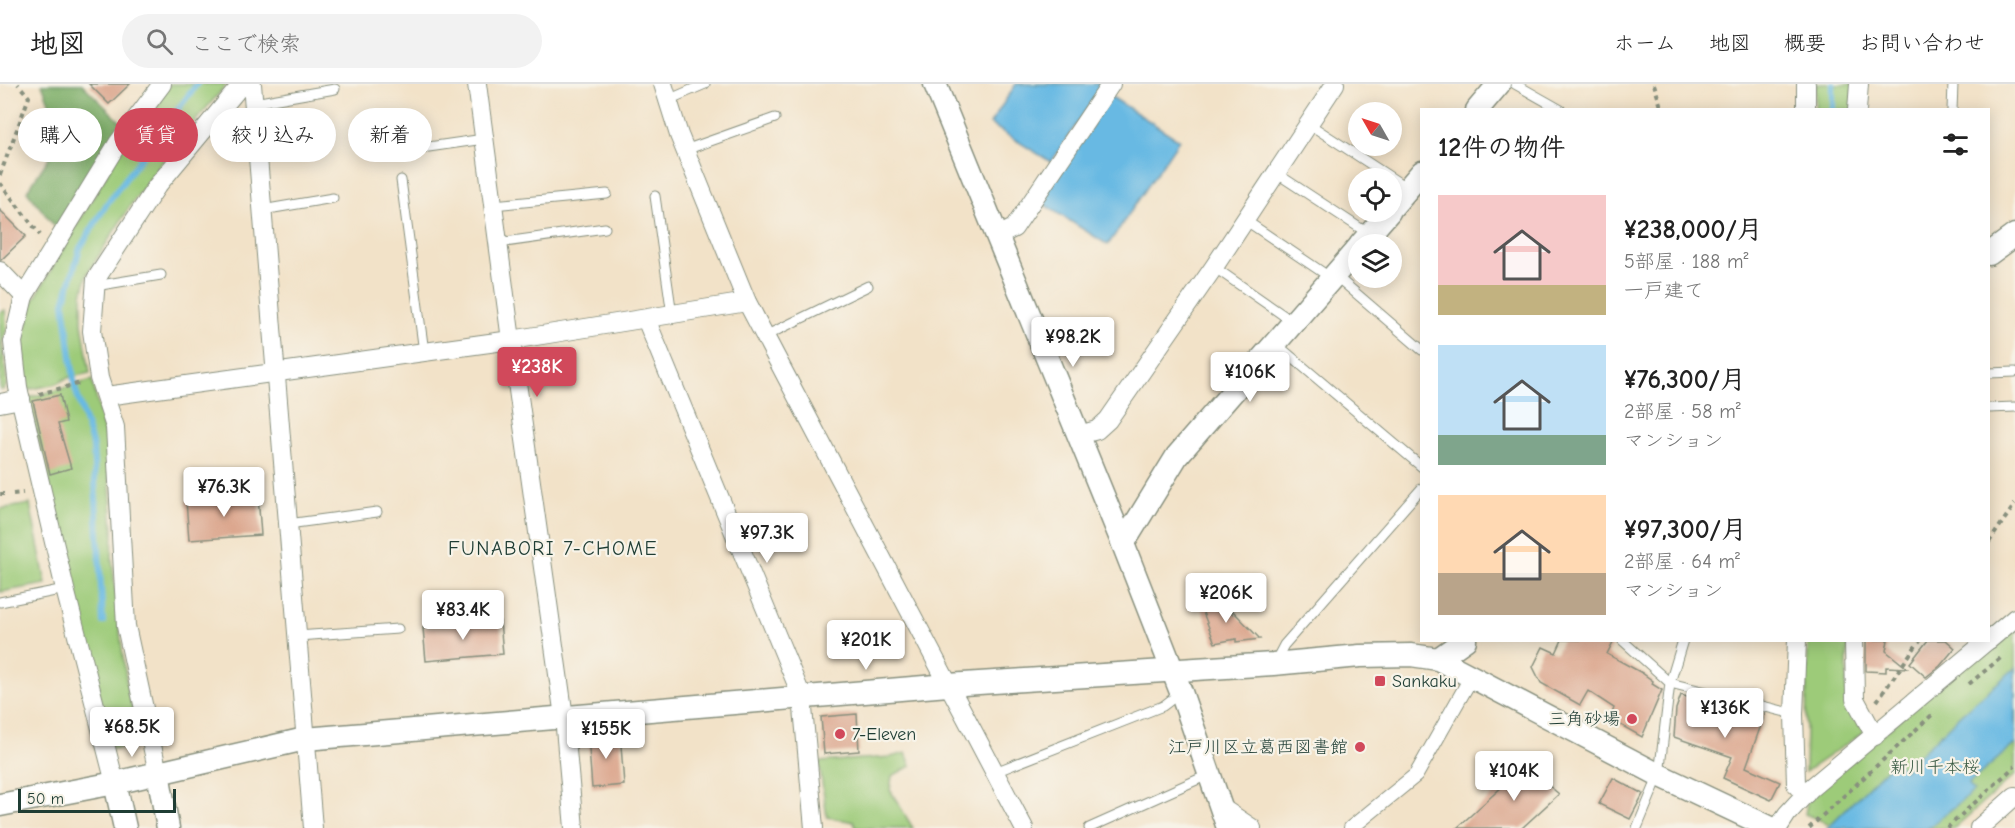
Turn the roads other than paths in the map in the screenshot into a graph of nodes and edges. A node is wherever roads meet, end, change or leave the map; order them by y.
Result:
1 (162, 84) edge
2 (242, 84) edge
3 (252, 84) edge
4 (477, 84) edge
5 (705, 84) edge
6 (935, 84) edge
7 (1111, 84) edge
8 (1335, 84) edge
9 (1499, 84) edge
10 (1515, 84) edge
11 (1806, 84) edge
12 (1859, 84) edge
13 (1953, 84) edge
14 (335, 89) dead end
15 (665, 92) edge
16 (254, 103) junction
17 (1479, 108) edge
18 (1557, 108) edge
19 (1806, 108) edge
20 (1857, 108) edge
21 (1952, 108) edge
22 (775, 118) dead end
23 (1309, 124) junction
24 (484, 139) junction
25 (432, 147) edge
26 (685, 150) junction
27 (1276, 173) junction
28 (402, 180) dead end
29 (1415, 180) edge
30 (607, 194) dead end
31 (1402, 195) edge
32 (656, 196) dead end
33 (333, 198) dead end
34 (493, 205) junction
35 (262, 210) junction
36 (1245, 220) junction
37 (1380, 222) edge
38 (605, 228) dead end
39 (1353, 234) edge
40 (1370, 234) edge
41 (2015, 235) edge
42 (998, 236) junction
43 (498, 243) junction
44 (1990, 253) edge
45 (1348, 259) edge
46 (1214, 267) junction
47 (0, 271) edge
48 (161, 275) dead end
49 (1333, 276) junction
50 (95, 286) junction
51 (868, 286) dead end
52 (24, 296) junction
53 (747, 302) junction
54 (672, 315) junction
55 (646, 319) junction
56 (1293, 322) junction
57 (765, 336) junction
58 (511, 340) junction
59 (1275, 343) junction
60 (1420, 348) edge
61 (424, 352) junction
62 (2015, 372) edge
63 (275, 373) junction
64 (1990, 373) edge
65 (105, 396) junction
66 (21, 399) junction
67 (0, 403) edge
68 (2015, 407) edge
69 (1990, 408) edge
70 (1078, 435) junction
71 (1420, 465) edge
72 (1420, 490) edge
73 (377, 512) dead end
74 (288, 524) junction
75 (1123, 544) junction
76 (65, 589) junction
77 (0, 602) edge
78 (2015, 618) edge
79 (398, 629) dead end
80 (297, 636) junction
81 (1990, 639) edge
82 (1462, 642) edge
83 (1624, 642) edge
84 (1682, 642) edge
85 (1797, 642) edge
86 (1854, 642) edge
87 (1987, 642) edge
88 (1438, 659) junction
89 (1273, 664) junction
90 (1172, 669) junction
91 (1472, 676) junction
92 (1670, 683) junction
93 (948, 685) junction
94 (1181, 692) junction
95 (802, 697) junction
96 (1794, 714) junction
97 (564, 717) junction
98 (1875, 736) junction
99 (305, 738) junction
100 (158, 772) junction
101 (995, 772) junction
102 (1210, 774) junction
103 (1659, 775) junction
104 (116, 783) junction
105 (1806, 794) junction
106 (2015, 796) edge
107 (0, 805) edge
108 (1223, 821) edge
109 (125, 828) edge
110 (168, 828) edge
111 (313, 828) edge
112 (574, 828) edge
113 (814, 828) edge
114 (1024, 828) edge
115 (1089, 828) edge
116 (1252, 828) edge
117 (1351, 828) edge
118 (1636, 828) edge
119 (1771, 828) edge
120 (1778, 828) edge
121 (1979, 828) edge

1 - 52 street
2 - 50 street
3 - 16 street
4 - 24 street
5 - 15 lane
6 - 42 street
7 - 42 street
8 - 23 street
9 - 17 street
10 - 18 lane
11 - 19 street
12 - 20 street
13 - 21 lane
14 - 16 lane
15 - 26 street
16 - 35 street
22 - 26 lane
23 - 27 street
23 - 29 lane
24 - 25 lane
24 - 34 street
26 - 53 street
27 - 36 street
27 - 39 lane
28 - 61 lane
29 - 31 street
30 - 34 lane
32 - 54 lane
33 - 35 lane
34 - 43 street
35 - 63 street
36 - 46 street
36 - 49 lane
37 - 40 street
38 - 43 lane
41 - 44 street
42 - 70 street
43 - 58 street
45 - 49 street
46 - 56 lane
46 - 70 street
47 - 52 street
48 - 50 lane
49 - 56 street
49 - 60 lane
50 - 65 street
51 - 57 lane
52 - 66 street
53 - 54 street
53 - 57 street
54 - 55 street
55 - 58 street
55 - 95 street
56 - 59 street
57 - 93 street
58 - 61 street
58 - 97 street
59 - 71 lane
59 - 75 street
61 - 63 street
62 - 64 lane
63 - 65 street
63 - 74 street
65 - 100 street
66 - 67 street
66 - 76 street
68 - 69 lane
70 - 75 street
72 - 89 lane
73 - 74 lane
74 - 80 street
75 - 90 street
76 - 77 lane
76 - 104 street
78 - 81 street
79 - 80 lane
80 - 99 street
82 - 88 street
83 - 92 lane
84 - 92 lane
85 - 96 street
86 - 98 street
87 - 98 street
88 - 89 street
88 - 91 street
89 - 90 street
90 - 93 street
90 - 94 street
91 - 103 street
91 - 117 street
92 - 96 lane
92 - 103 lane
93 - 95 street
93 - 101 street
94 - 101 lane
94 - 102 street
95 - 97 street
95 - 113 street
96 - 105 street
97 - 99 street
97 - 112 street
98 - 105 street
99 - 100 street
99 - 111 street
100 - 104 street
100 - 110 street
101 - 114 street
102 - 108 street
102 - 115 lane
103 - 118 lane
103 - 119 street
104 - 107 street
104 - 109 street
105 - 120 street
106 - 121 street
108 - 116 street

